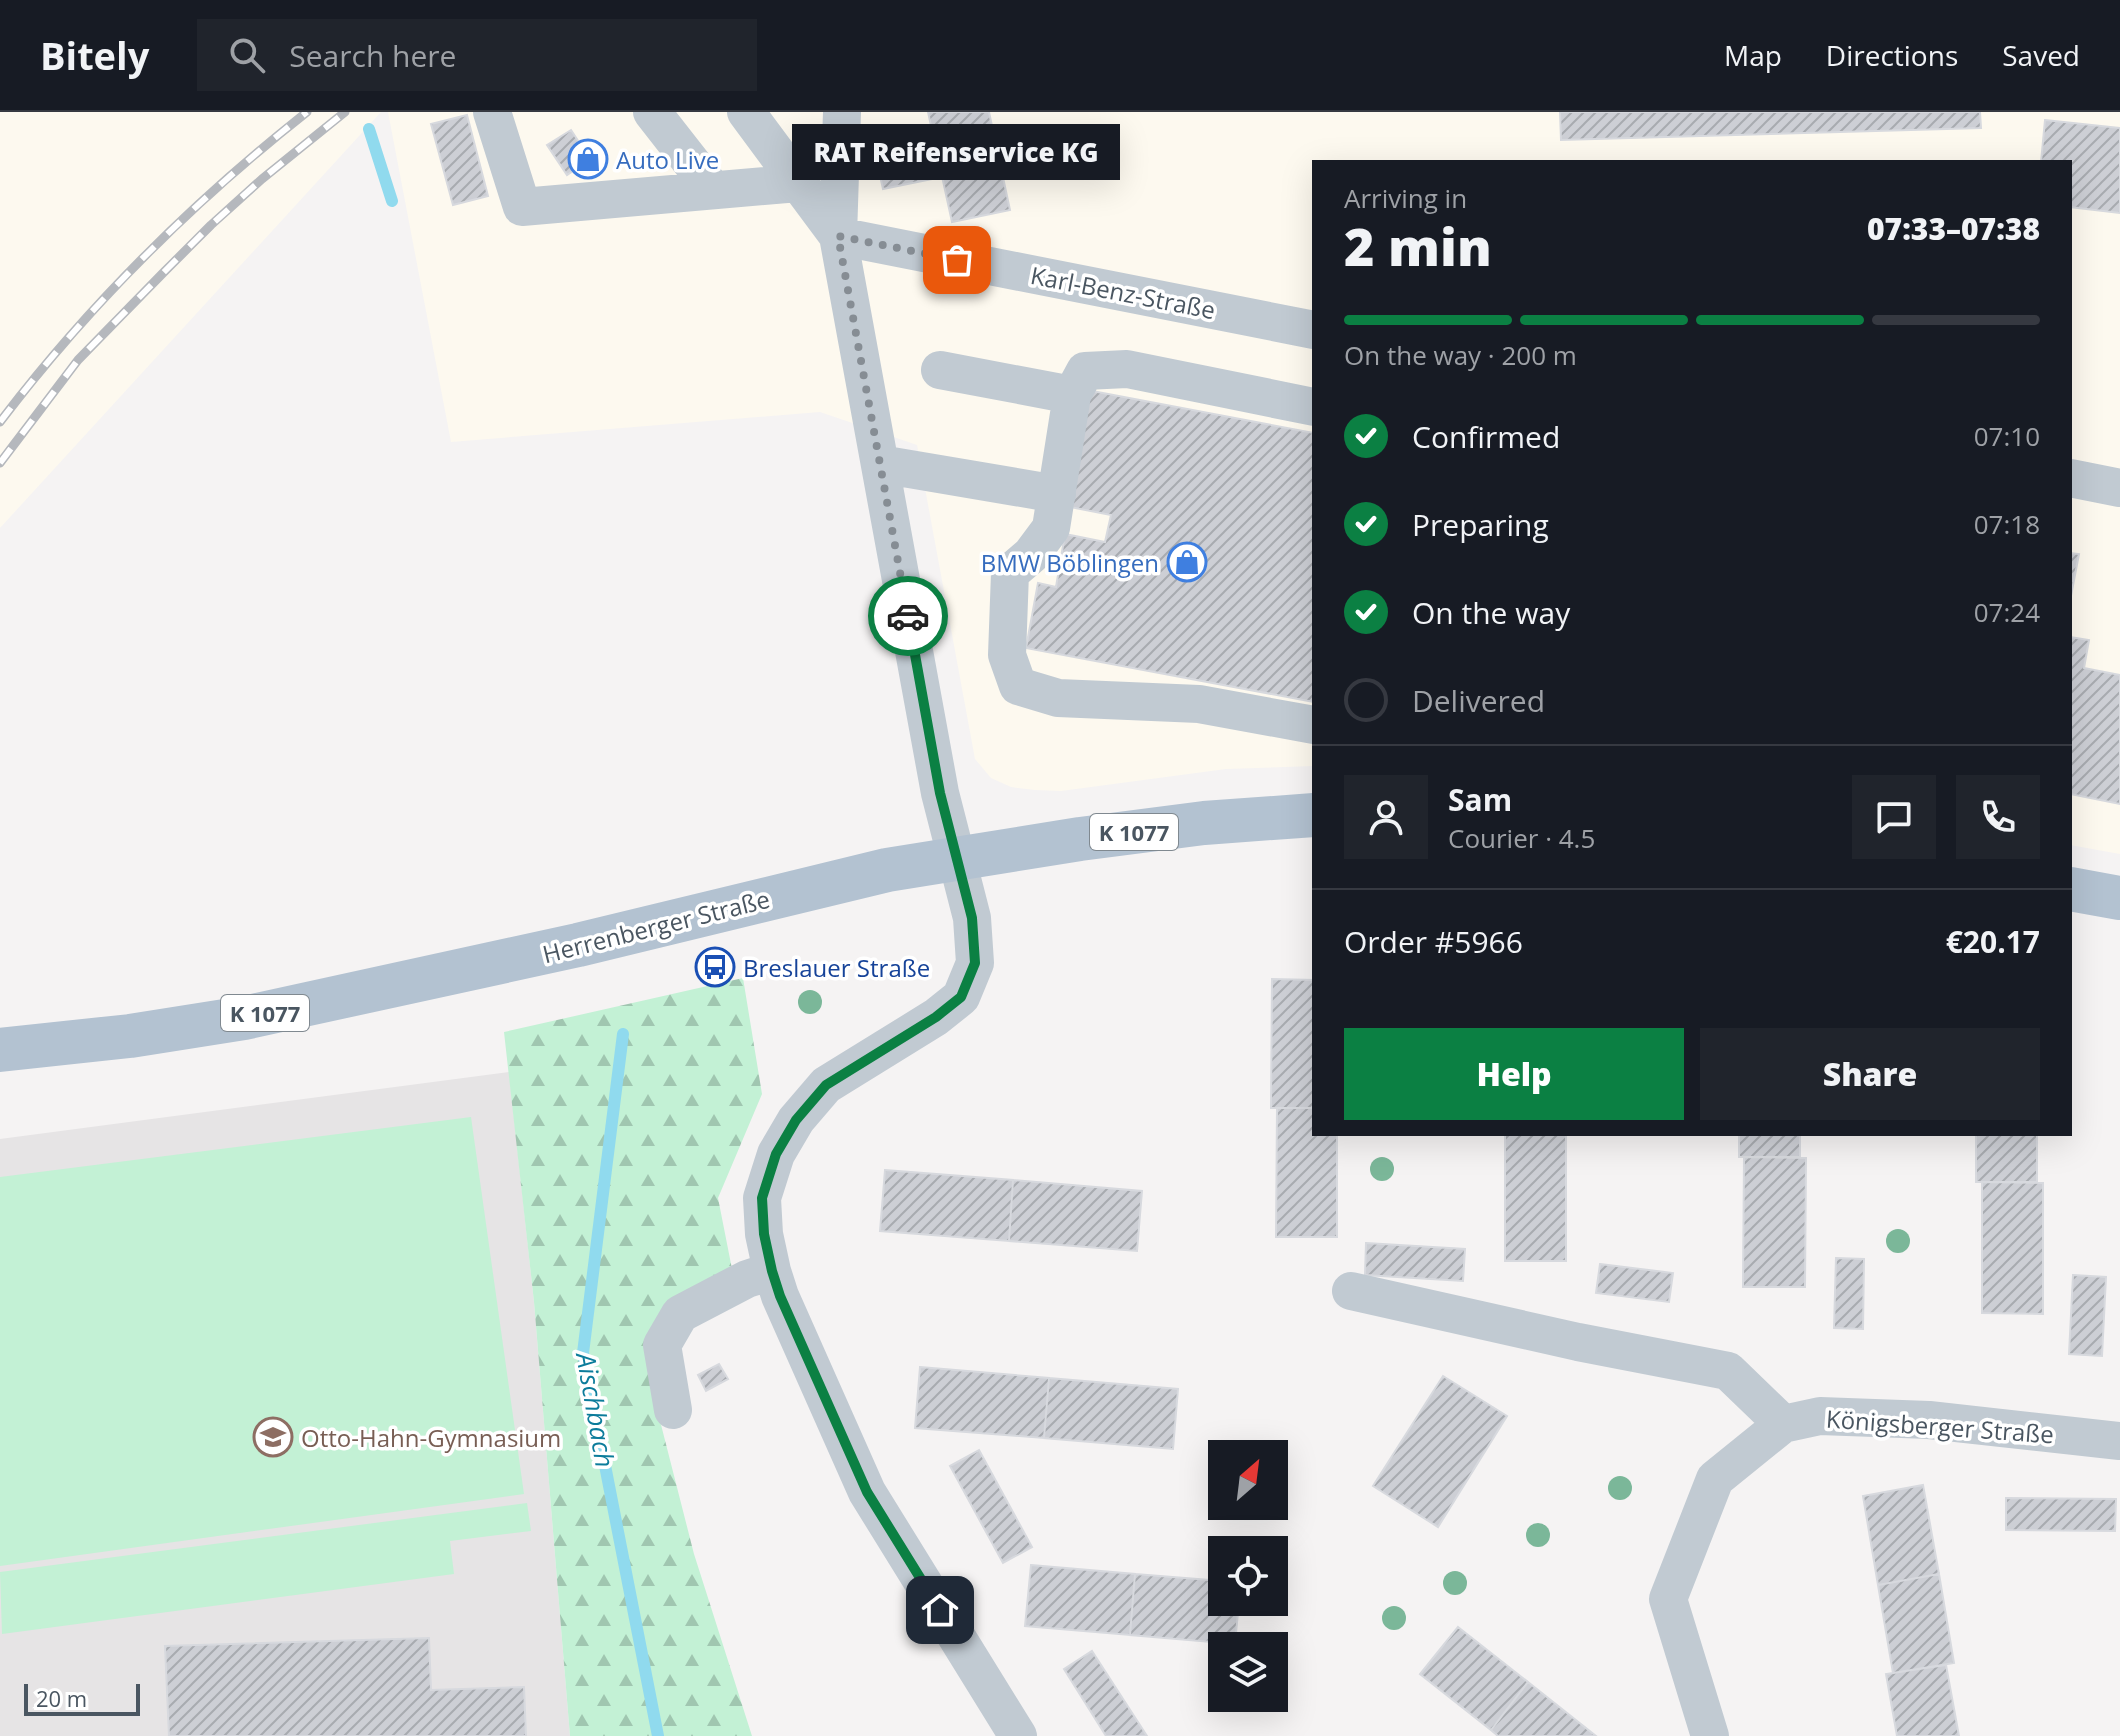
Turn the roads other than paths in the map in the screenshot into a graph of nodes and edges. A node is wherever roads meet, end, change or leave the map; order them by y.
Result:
1 (492, 112) edge
2 (652, 112) edge
3 (746, 112) edge
4 (842, 112) edge
5 (798, 183) junction
6 (713, 190) junction
7 (838, 236) junction
8 (1312, 330) edge
9 (940, 370) dead end
10 (1072, 395) junction
11 (1312, 407) edge
12 (880, 464) junction
13 (2072, 478) edge
14 (2120, 488) edge
15 (1057, 494) junction
16 (1312, 725) edge
17 (1312, 815) edge
18 (956, 859) junction
19 (2072, 889) edge
20 (2120, 898) edge
21 (0, 1050) edge
22 (772, 1271) junction
23 (1351, 1291) dead end
24 (673, 1410) dead end
25 (1783, 1424) junction
26 (2120, 1441) edge
27 (1018, 1736) edge
28 (1710, 1736) edge

1 - 6 street
2 - 6 street
3 - 5 street
4 - 7 street
5 - 6 street
5 - 7 street
7 - 8 street, Karl-Benz-Straße
7 - 12 street
9 - 10 street
10 - 11 street
10 - 15 street
12 - 15 street
12 - 18 street
13 - 14 street
15 - 16 street
17 - 18 main road, Herrenberger Straße / K 1077
18 - 21 main road, Herrenberger Straße / K 1077
18 - 22 street
19 - 20 main road
22 - 24 street
22 - 27 street
23 - 25 street
25 - 26 street, Königsberger Straße
25 - 28 street, Königsberger Straße

